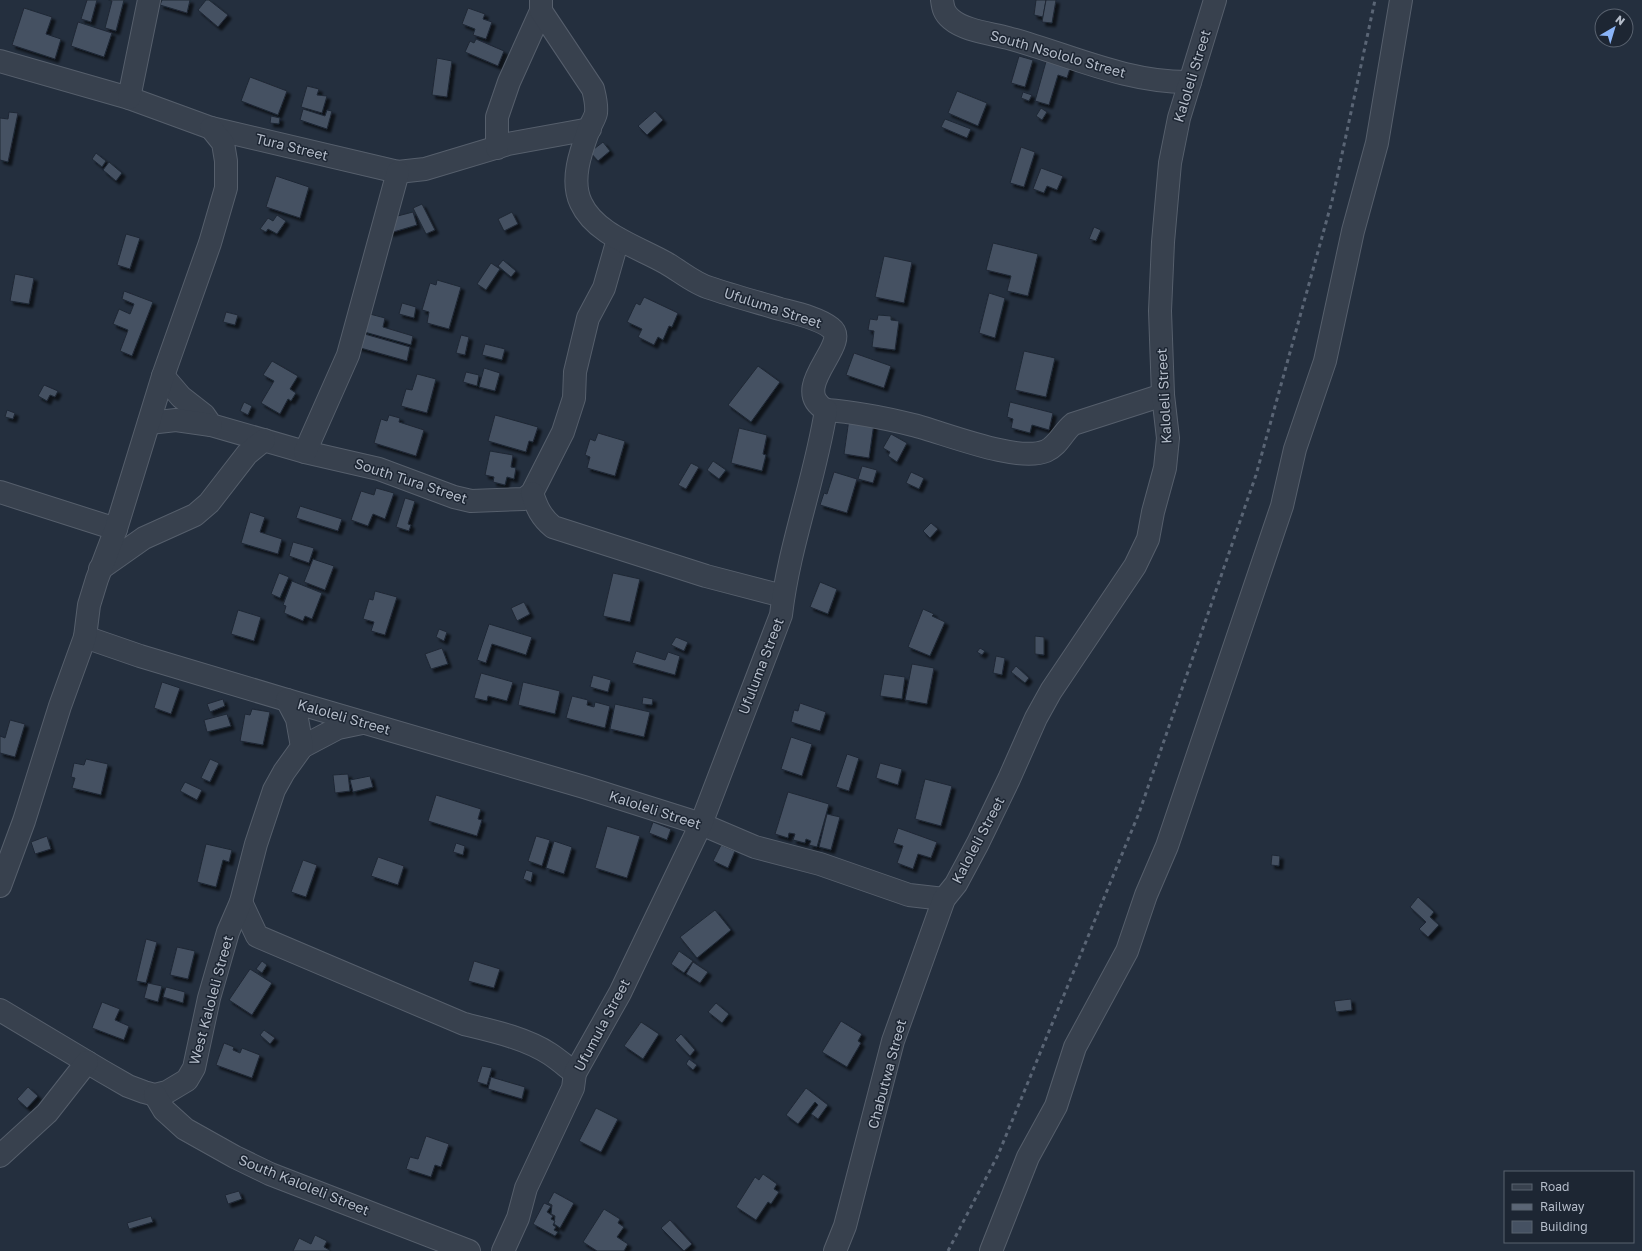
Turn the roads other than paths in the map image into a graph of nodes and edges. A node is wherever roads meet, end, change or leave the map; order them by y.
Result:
1 (149, 0) edge
2 (942, 0) edge
3 (1215, 0) edge
4 (1401, 0) edge
5 (541, 6) edge
6 (0, 61) edge
7 (1190, 82) junction
8 (129, 98) junction
9 (211, 128) junction
10 (590, 129) junction
11 (497, 148) junction
12 (398, 172) junction
13 (618, 240) junction
14 (163, 376) junction
15 (1163, 395) junction
16 (826, 410) junction
17 (149, 423) junction
18 (211, 425) junction
19 (264, 440) junction
20 (305, 452) junction
21 (0, 492) edge
22 (532, 493) junction
23 (116, 529) junction
24 (100, 569) junction
25 (783, 596) junction
26 (85, 637) junction
27 (287, 700) junction
28 (364, 723) junction
29 (302, 746) junction
30 (701, 824) junction
31 (0, 886) edge
32 (944, 899) junction
33 (241, 902) junction
34 (257, 936) junction
35 (222, 955) junction
36 (0, 1010) edge
37 (87, 1062) junction
38 (575, 1073) junction
39 (155, 1095) junction
40 (0, 1156) edge
41 (469, 1251) edge
42 (503, 1251) edge
43 (835, 1251) edge
44 (991, 1251) edge

1 - 8 street
2 - 7 street, South Nsololo Street
3 - 7 street, Kaloleli Street
4 - 44 street
5 - 10 street, Ufuluma Street
5 - 11 street
6 - 8 street, Tura Street
7 - 15 street, Kaloleli Street
8 - 9 street, Tura Street
9 - 12 street, Tura Street
9 - 14 street
10 - 11 street, Tura Street
10 - 13 street, Ufuluma Street
11 - 12 street, Tura Street
12 - 20 street
13 - 16 street, Ufuluma Street
13 - 22 street
14 - 17 street
14 - 18 street
15 - 16 street
15 - 32 street, Kaloleli Street
16 - 25 street, Ufuluma Street
17 - 18 street, South Tura Street
17 - 23 street
18 - 19 street, South Tura Street
19 - 20 street, South Tura Street
19 - 24 street
20 - 22 street, South Tura Street
21 - 23 street
22 - 25 street
23 - 24 street
24 - 26 street
25 - 30 street, Ufuluma Street
26 - 27 street, Kaloleli Street
26 - 31 street
27 - 28 street, Kaloleli Street
27 - 29 street
28 - 29 street
28 - 30 street, Kaloleli Street
29 - 33 street, West Kaloleli Street
30 - 32 street, Kaloleli Street
30 - 38 street, Ufumula Street
32 - 43 street, Chabutwa Street
33 - 34 street
33 - 35 street, West Kaloleli Street
34 - 35 street
34 - 38 street
35 - 39 street, West Kaloleli Street
36 - 37 street
37 - 39 street
37 - 40 street
38 - 42 street, Ufumula Street
39 - 41 street, South Kaloleli Street

